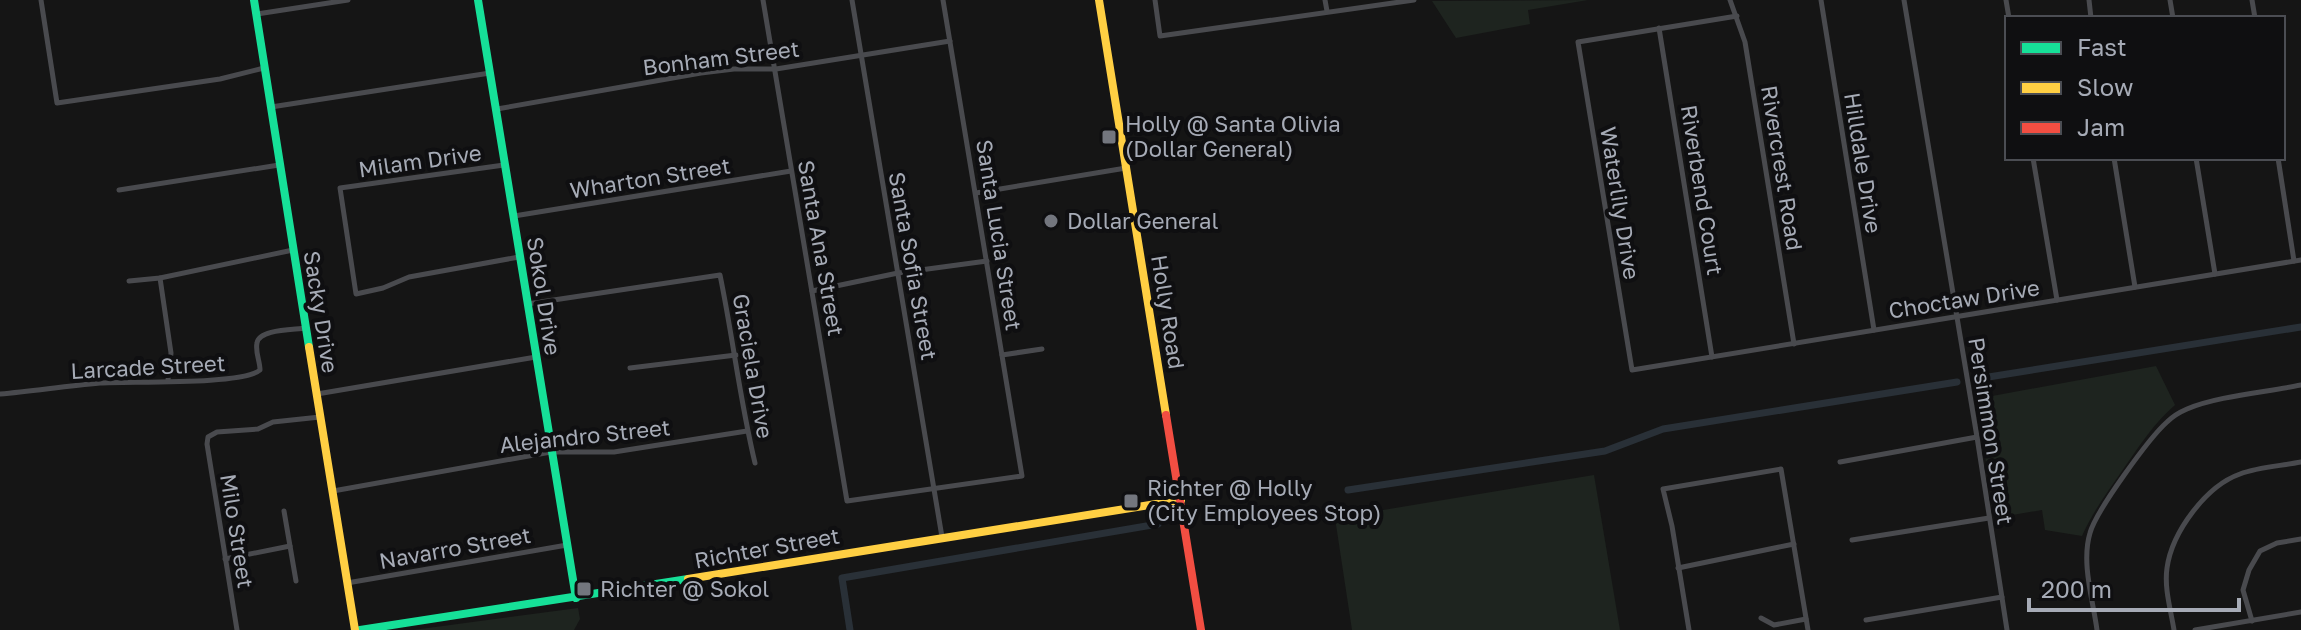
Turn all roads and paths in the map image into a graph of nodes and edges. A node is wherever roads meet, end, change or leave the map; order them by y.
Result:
1 (41, 0) edge
2 (254, 0) edge
3 (348, 0) edge
4 (481, 0) edge
5 (763, 0) edge
6 (852, 0) edge
7 (943, 0) edge
8 (1099, 0) edge
9 (1155, 0) edge
10 (1325, 0) edge
11 (1414, 0) edge
12 (1730, 0) edge
13 (1821, 0) edge
14 (1904, 0) edge
15 (1327, 11) junction
16 (257, 14) junction
17 (1737, 16) junction
18 (1659, 28) junction
19 (950, 41) junction
20 (861, 55) junction
21 (264, 68) junction
22 (776, 69) junction
23 (490, 73) junction
24 (270, 107) junction
25 (496, 109) junction
26 (2033, 160) edge
27 (2114, 160) edge
28 (2196, 160) edge
29 (2278, 160) edge
30 (279, 165) junction
31 (504, 165) junction
32 (1126, 168) junction
33 (791, 171) junction
34 (119, 190) dead end
35 (976, 193) junction
36 (513, 216) junction
37 (293, 250) junction
38 (519, 257) junction
39 (987, 261) junction
40 (2297, 261) edge
41 (898, 273) junction
42 (2215, 274) junction
43 (160, 278) junction
44 (129, 281) dead end
45 (2135, 287) junction
46 (812, 291) junction
47 (2057, 300) junction
48 (526, 304) junction
49 (1956, 317) junction
50 (307, 328) junction
51 (1874, 330) junction
52 (1794, 344) junction
53 (1042, 349) dead end
54 (736, 355) junction
55 (1002, 355) junction
56 (536, 357) junction
57 (1712, 357) junction
58 (630, 368) dead end
59 (1632, 370) joint
60 (168, 380) junction
61 (2301, 385) edge
62 (0, 394) edge
63 (316, 394) junction
64 (321, 417) junction
65 (747, 431) junction
66 (1977, 437) junction
67 (551, 452) junction
68 (1840, 462) dead end
69 (2301, 462) edge
70 (755, 463) dead end
71 (935, 489) junction
72 (332, 491) junction
73 (1181, 500) junction
74 (284, 511) dead end
75 (1989, 518) junction
76 (942, 537) junction
77 (2301, 539) edge
78 (1852, 540) dead end
79 (1794, 544) junction
80 (568, 545) junction
81 (290, 546) junction
82 (225, 559) junction
83 (1678, 568) junction
84 (296, 581) dead end
85 (347, 583) junction
86 (2002, 597) junction
87 (576, 598) junction
88 (2301, 612) edge
89 (1761, 618) dead end
90 (1806, 619) junction
91 (1866, 620) dead end
92 (2252, 621) junction
93 (237, 630) edge
94 (358, 630) edge
95 (1201, 630) edge
96 (1689, 630) edge
97 (1808, 630) edge
98 (2007, 630) edge
99 (2097, 630) edge
100 (2174, 630) edge
101 (2195, 630) edge

1 - 21 street
2 - 16 street, Sacky Drive
3 - 16 street
4 - 23 street, Sokol Drive
5 - 22 street, Santa Ana Street
6 - 20 street, Santa Sofia Street
7 - 19 street, Santa Lucia Street
8 - 32 street, Holly Road
9 - 15 street
10 - 15 street
11 - 15 street
12 - 17 street, Rivercrest Road
13 - 51 street, Hilldale Drive
14 - 49 street, Persimmon Street
16 - 21 street, Sacky Drive
17 - 18 street
17 - 52 street, Rivercrest Road
18 - 57 street, Riverbend Court
18 - 59 street, Waterlily Drive
19 - 20 street, Bonham Street
19 - 35 street, Santa Lucia Street
20 - 22 street, Bonham Street
20 - 41 street, Santa Sofia Street
21 - 24 street, Sacky Drive
22 - 25 street, Bonham Street
22 - 33 street, Santa Ana Street
23 - 24 street
23 - 25 street, Sokol Drive
24 - 30 street, Sacky Drive
25 - 31 street, Sokol Drive
26 - 47 street
27 - 45 street
28 - 42 street
29 - 40 street
30 - 34 street
30 - 37 street, Sacky Drive
31 - 36 street, Sokol Drive
31 - 38 street, Milam Drive
32 - 35 street
32 - 73 street, Holly Road
33 - 36 street, Wharton Street
33 - 46 street, Santa Ana Street
35 - 39 street, Santa Lucia Street
36 - 38 street, Sokol Drive
37 - 43 street
37 - 50 street, Sacky Drive
38 - 48 street, Sokol Drive
39 - 41 street
39 - 55 street, Santa Lucia Street
40 - 42 street, Choctaw Drive
41 - 46 street
41 - 71 street, Santa Sofia Street
42 - 45 street, Choctaw Drive
43 - 44 street
43 - 60 street
45 - 47 street, Choctaw Drive
46 - 71 street, Santa Ana Street
47 - 49 street, Choctaw Drive
48 - 54 street, Graciela Drive
48 - 56 street, Sokol Drive
49 - 51 street, Choctaw Drive
49 - 66 street, Persimmon Street
50 - 60 street, Larcade Street
50 - 63 street, Sacky Drive
51 - 52 street, Choctaw Drive
52 - 57 street, Choctaw Drive
53 - 55 street
54 - 58 street
54 - 65 street, Graciela Drive
55 - 71 street, Santa Lucia Street
56 - 63 street
56 - 67 street, Sokol Drive
57 - 59 street, Choctaw Drive
60 - 62 street, Larcade Street
61 - 99 street
63 - 64 street, Sacky Drive
64 - 72 street, Sacky Drive
64 - 82 street, Milo Street
65 - 67 street, Alejandro Street
65 - 70 street, Graciela Drive
66 - 68 street
66 - 75 street, Persimmon Street
67 - 72 street, Alejandro Street
67 - 80 street, Sokol Drive
69 - 100 street
71 - 76 street, Santa Sofia Street
72 - 85 street, Sacky Drive
73 - 76 street, Richter Street
73 - 95 street, Holly Road
74 - 81 street
75 - 78 street
75 - 86 street, Persimmon Street
76 - 87 street, Richter Street
77 - 92 street
79 - 83 street
79 - 83 street
79 - 90 street
80 - 85 street, Navarro Street
80 - 87 street, Sokol Drive
81 - 82 street
81 - 84 street
82 - 93 street, Milo Street
83 - 96 street
85 - 94 street, Sacky Drive
86 - 91 street
86 - 98 street, Persimmon Street
87 - 94 street, Richter Street
88 - 92 street
89 - 90 street
90 - 97 street
92 - 101 street

